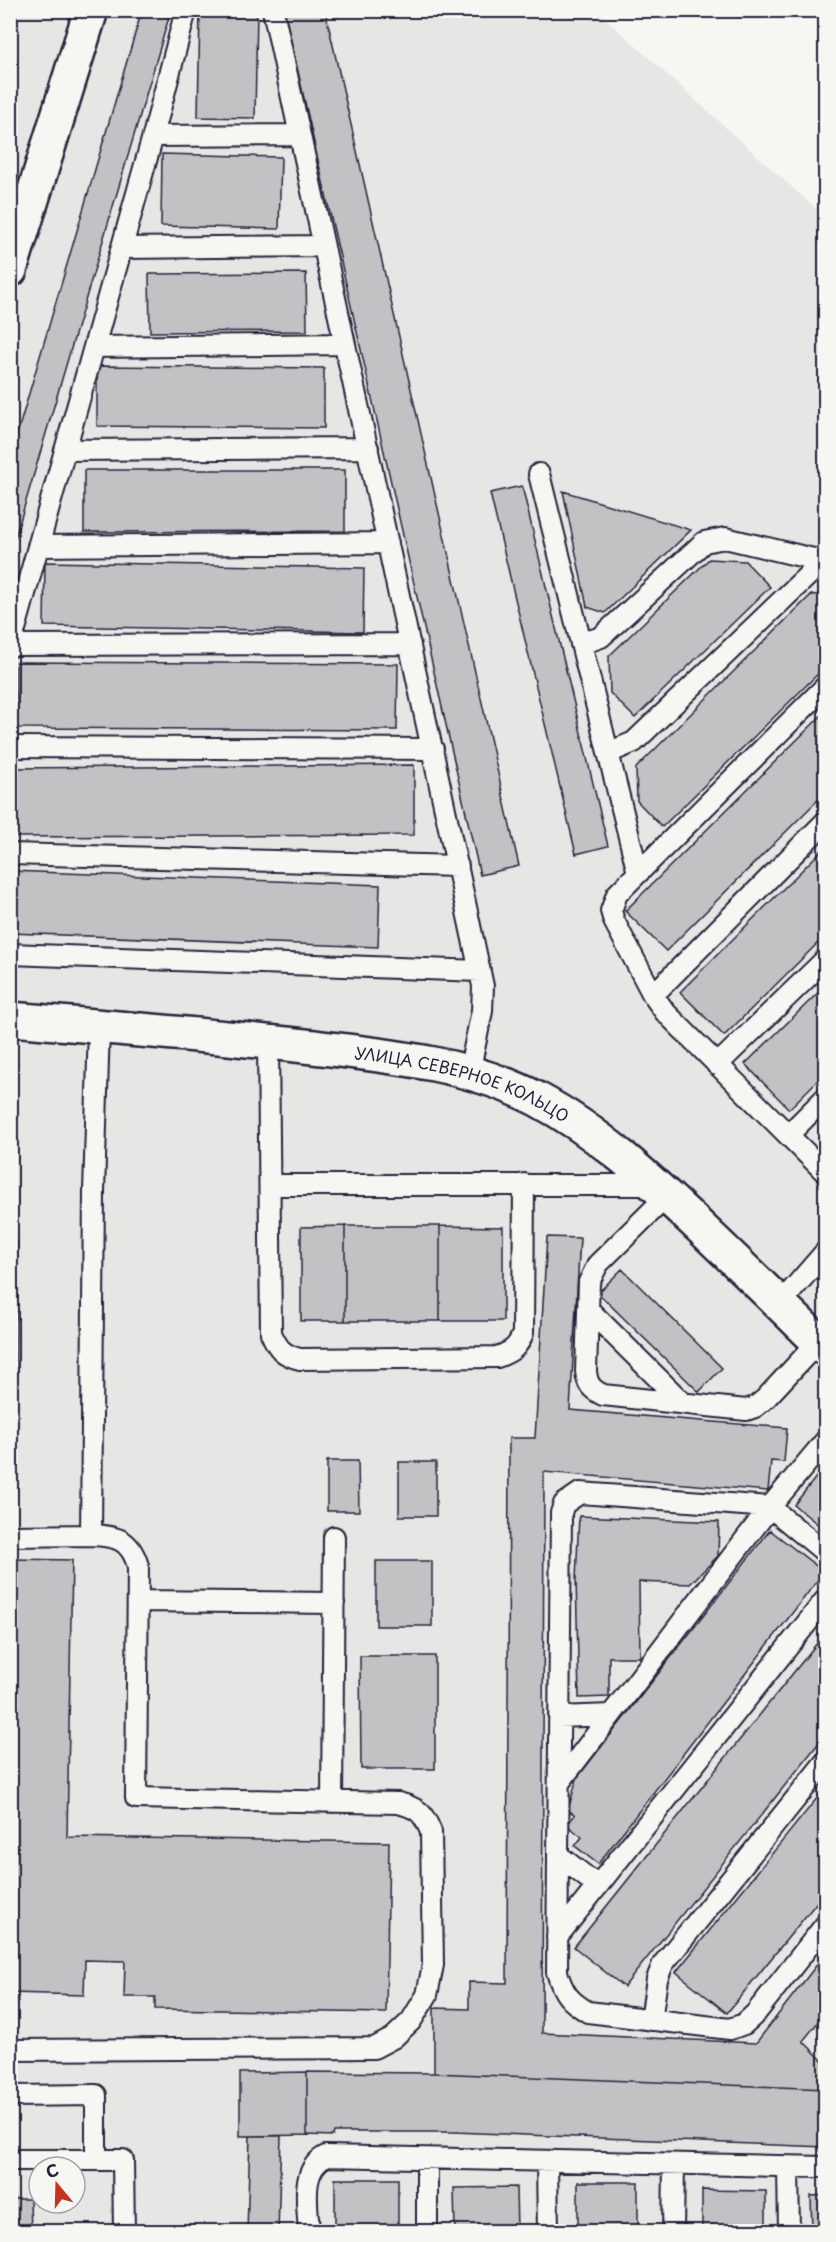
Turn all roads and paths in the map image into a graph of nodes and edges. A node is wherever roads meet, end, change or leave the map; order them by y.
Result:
1 (91, 10) edge
2 (186, 10) edge
3 (273, 10) edge
4 (300, 135) junction
5 (153, 136) junction
6 (324, 246) junction
7 (122, 248) junction
8 (10, 270) edge
9 (345, 344) junction
10 (94, 347) junction
11 (368, 448) junction
12 (65, 450) junction
13 (539, 474) dead end
14 (388, 543) junction
15 (38, 546) junction
16 (824, 561) edge
17 (410, 644) junction
18 (581, 644) junction
19 (11, 646) edge
20 (825, 686) edge
21 (10, 747) edge
22 (433, 749) junction
23 (608, 753) junction
24 (825, 821) edge
25 (10, 854) edge
26 (458, 866) junction
27 (638, 873) junction
28 (10, 954) edge
29 (825, 958) edge
30 (480, 971) junction
31 (653, 995) junction
32 (10, 1019) edge
33 (99, 1026) junction
34 (268, 1042) junction
35 (717, 1065) junction
36 (469, 1073) junction
37 (825, 1098) edge
38 (788, 1135) junction
39 (825, 1173) edge
40 (524, 1184) junction
41 (270, 1185) junction
42 (661, 1191) junction
43 (825, 1251) edge
44 (780, 1304) junction
45 (588, 1309) junction
46 (822, 1346) edge
47 (683, 1403) junction
48 (825, 1440) edge
49 (770, 1507) junction
50 (91, 1535) junction
51 (10, 1536) edge
52 (334, 1537) dead end
53 (825, 1553) edge
54 (825, 1599) edge
55 (138, 1601) junction
56 (334, 1603) junction
57 (611, 1715) junction
58 (559, 1717) junction
59 (825, 1761) edge
60 (559, 1783) junction
61 (333, 1802) junction
62 (558, 1855) junction
63 (598, 1886) junction
64 (825, 1924) edge
65 (557, 1937) junction
66 (651, 2020) junction
67 (10, 2050) edge
68 (10, 2096) edge
69 (427, 2159) junction
70 (10, 2160) edge
71 (96, 2160) junction
72 (547, 2161) junction
73 (674, 2164) junction
74 (788, 2167) junction
75 (825, 2168) edge
76 (124, 2232) edge
77 (309, 2232) edge
78 (427, 2232) edge
79 (548, 2232) edge
80 (673, 2232) edge
81 (789, 2232) edge

1 - 8 street
2 - 5 lane
3 - 4 lane
4 - 5 lane
4 - 6 lane
5 - 7 lane
6 - 7 lane
6 - 9 lane
7 - 10 lane
9 - 10 lane
9 - 11 lane
10 - 12 lane
11 - 12 lane
11 - 14 lane
12 - 15 lane
13 - 18 lane
14 - 15 lane
14 - 17 lane
15 - 19 lane
16 - 18 lane
16 - 23 lane
17 - 19 lane
17 - 22 lane
18 - 23 lane
20 - 27 lane
21 - 22 lane
22 - 26 lane
23 - 27 lane
24 - 31 lane
25 - 26 lane
26 - 30 lane
27 - 31 lane
28 - 30 lane
29 - 35 lane
30 - 36 lane
31 - 35 lane
32 - 33 street, УЛИЦА СЕВЕРНОЕ КОЛЬЦО
33 - 34 street, УЛИЦА СЕВЕРНОЕ КОЛЬЦО
33 - 50 lane
34 - 36 street, УЛИЦА СЕВЕРНОЕ КОЛЬЦО
34 - 41 lane
35 - 38 lane
36 - 42 street, УЛИЦА СЕВЕРНОЕ КОЛЬЦО
37 - 38 lane
38 - 39 lane
40 - 41 lane
40 - 41 lane
40 - 42 lane
42 - 44 street, УЛИЦА СЕВЕРНОЕ КОЛЬЦО
42 - 45 lane
43 - 44 lane
44 - 46 street, УЛИЦА СЕВЕРНОЕ КОЛЬЦО
45 - 47 lane
45 - 47 lane
46 - 47 lane
48 - 49 lane
49 - 53 lane
49 - 57 lane
49 - 58 lane
50 - 51 lane
50 - 55 lane
52 - 56 lane
54 - 63 lane
55 - 56 lane
55 - 61 lane
56 - 61 lane
57 - 58 lane
57 - 60 lane
58 - 60 lane
59 - 66 lane
60 - 62 lane
61 - 67 lane
62 - 63 lane
62 - 65 lane
63 - 65 lane
64 - 66 lane
65 - 66 lane
68 - 71 lane
69 - 72 lane
69 - 77 lane
69 - 78 lane
70 - 71 lane
71 - 76 lane
72 - 73 lane
72 - 79 lane
73 - 74 lane
73 - 80 lane
74 - 75 lane
74 - 81 lane

